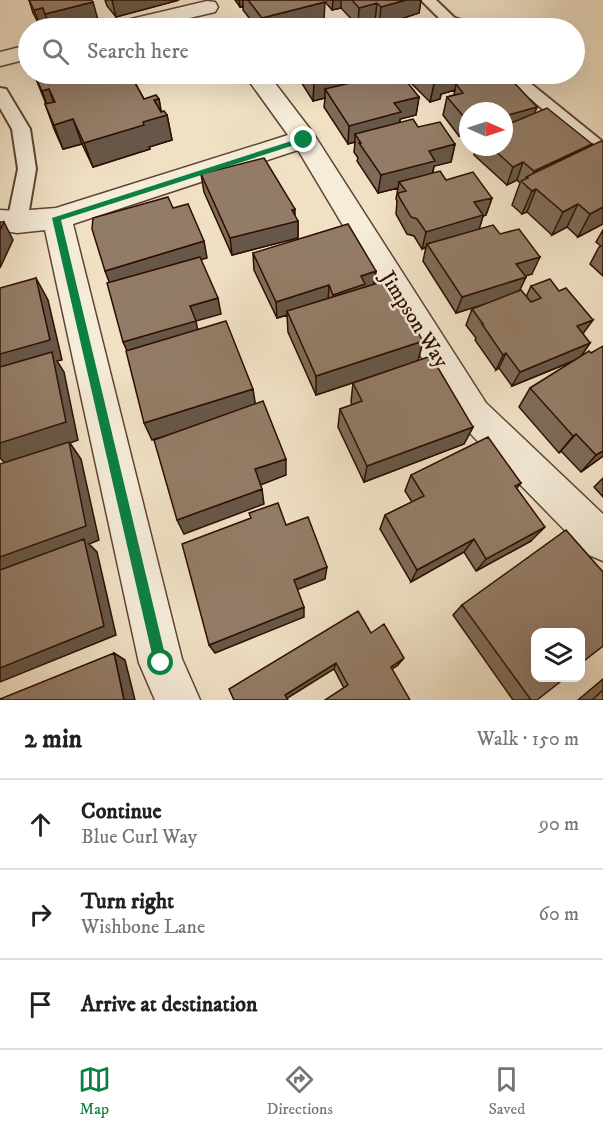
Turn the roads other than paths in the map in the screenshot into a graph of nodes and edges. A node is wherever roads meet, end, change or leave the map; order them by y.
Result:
1 (428, 0) edge
2 (209, 10) edge
3 (170, 18) edge
4 (441, 18) edge
5 (18, 54) edge
6 (0, 59) edge
7 (263, 84) edge
8 (522, 84) edge
9 (0, 93) edge
10 (304, 140) junction
11 (603, 152) edge
12 (57, 218) junction
13 (8, 221) edge
14 (603, 541) edge
15 (178, 700) edge

1 - 4 lane
2 - 3 street
5 - 6 street
7 - 10 street, Jimpson Way
8 - 11 lane
9 - 13 lane
10 - 12 street
10 - 14 street, Jimpson Way
12 - 13 street
12 - 15 street

